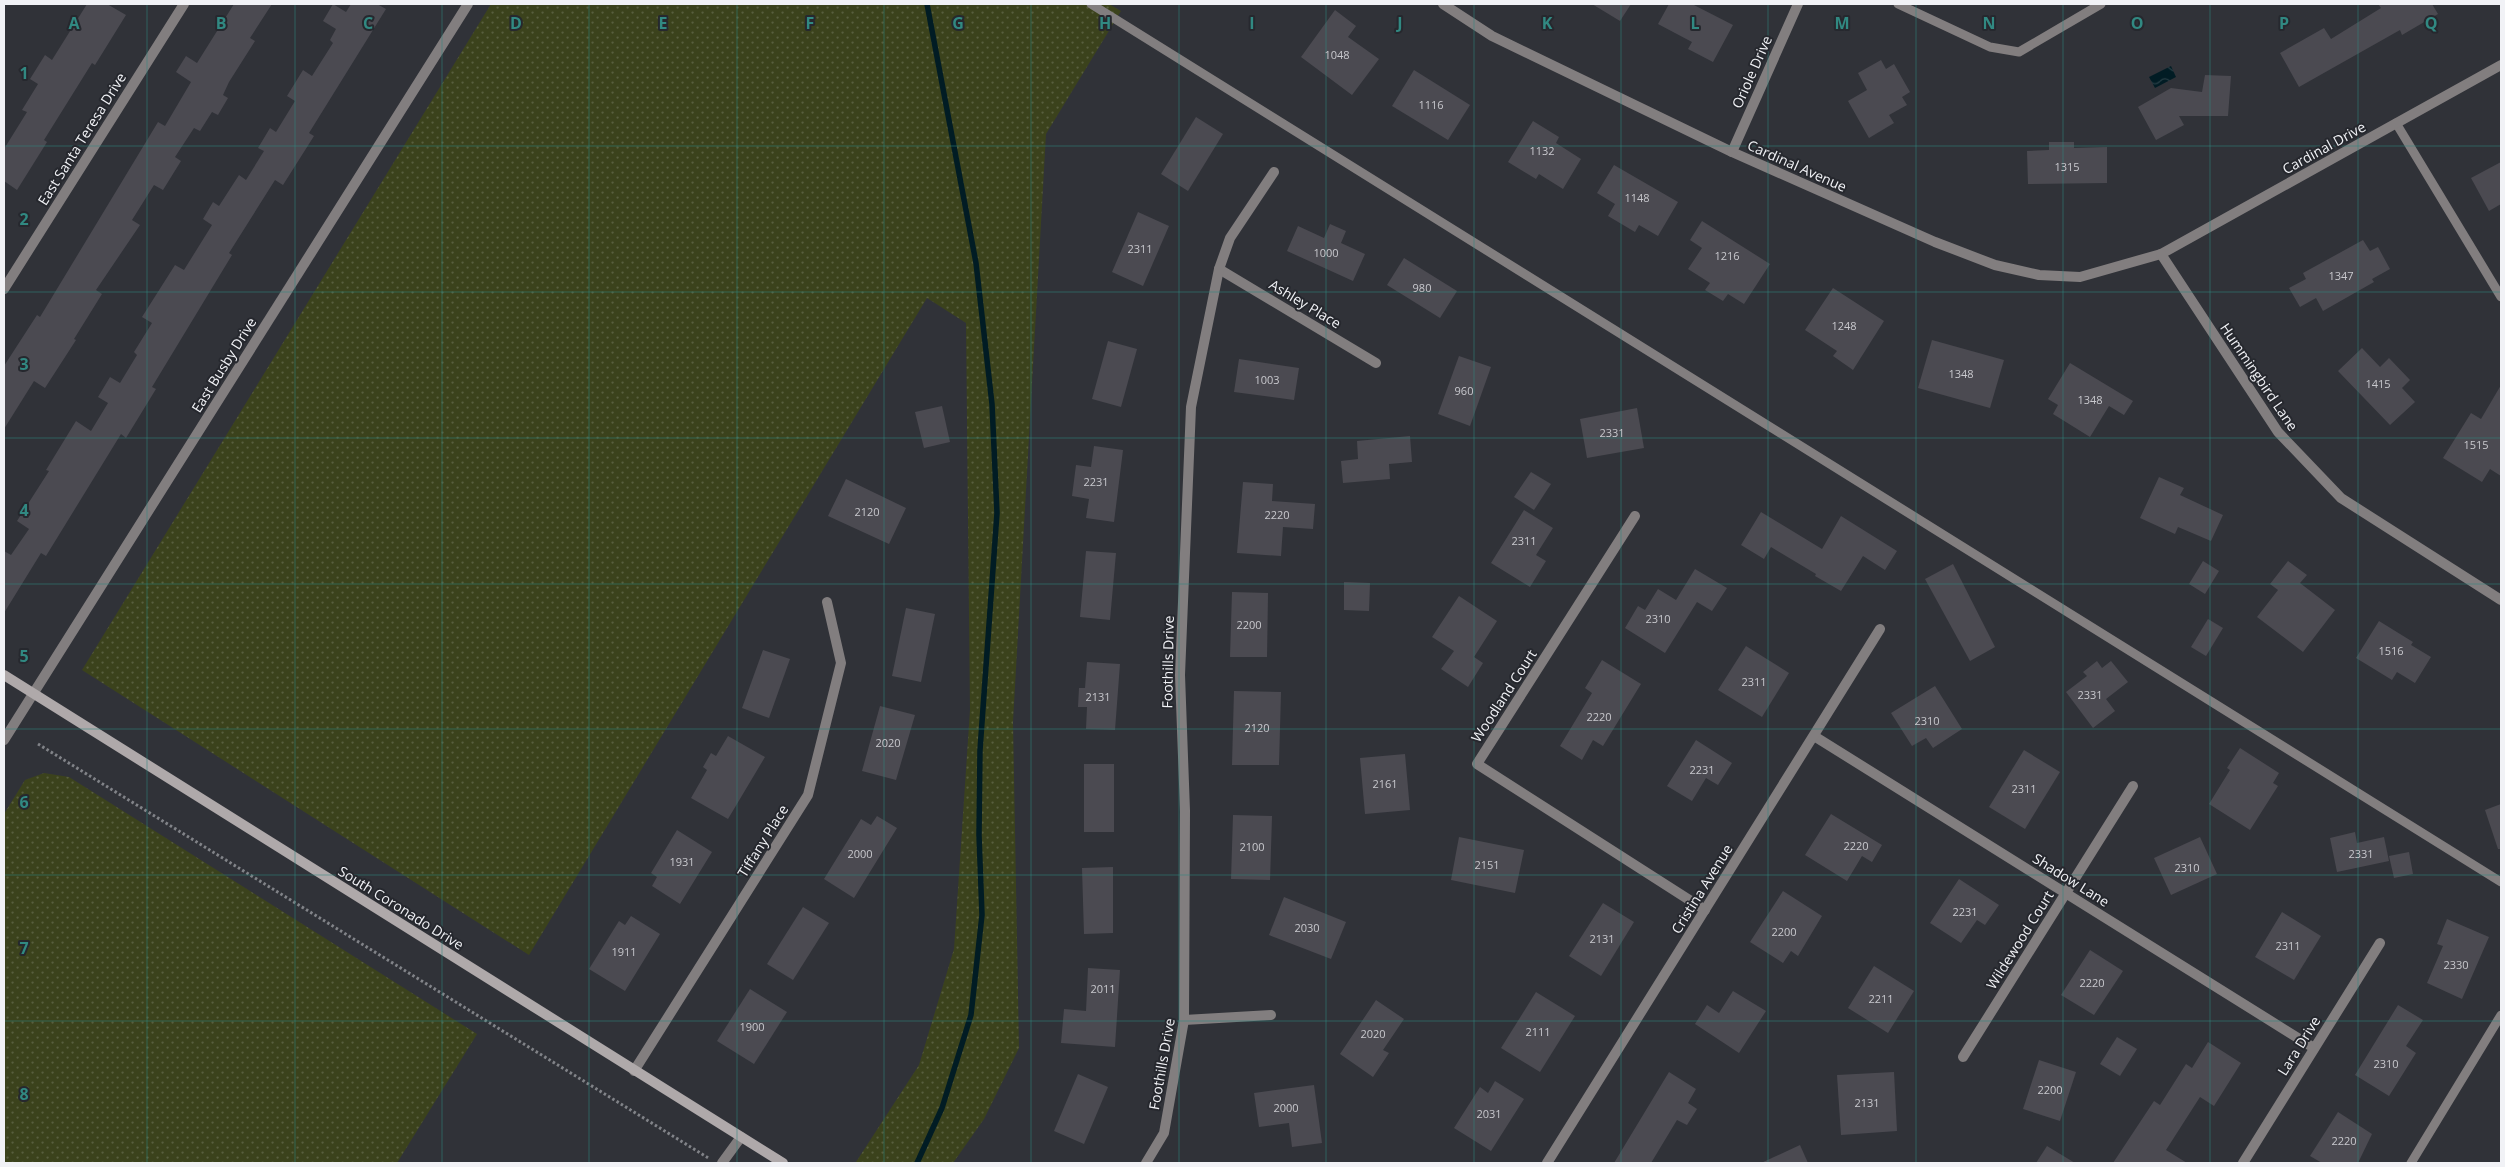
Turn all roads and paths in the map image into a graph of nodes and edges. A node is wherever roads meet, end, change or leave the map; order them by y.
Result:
1 (184, 4) edge
2 (468, 4) edge
3 (1091, 4) edge
4 (1443, 4) edge
5 (1798, 4) edge
6 (1898, 4) edge
7 (2101, 4) edge
8 (2501, 65) edge
9 (2396, 123) junction
10 (1732, 152) junction
11 (1274, 172) dead end
12 (2160, 254) junction
13 (1219, 269) junction
14 (4, 289) edge
15 (2501, 297) edge
16 (1376, 363) dead end
17 (1635, 516) dead end
18 (2501, 600) edge
19 (827, 602) dead end
20 (1880, 629) dead end
21 (4, 676) edge
22 (33, 693) junction
23 (1814, 736) junction
24 (4, 740) edge
25 (38, 744) dead end
26 (2132, 786) dead end
27 (2501, 882) edge
28 (2066, 893) junction
29 (1705, 910) junction
30 (2380, 943) dead end
31 (1271, 1015) dead end
32 (2501, 1015) edge
33 (1184, 1020) junction
34 (2314, 1048) junction
35 (1963, 1057) dead end
36 (634, 1071) junction
37 (741, 1137) junction
38 (717, 1163) edge
39 (722, 1163) edge
40 (783, 1163) edge
41 (1146, 1163) edge
42 (1547, 1163) edge
43 (2243, 1163) edge
44 (2411, 1163) edge

1 - 14 street, East Santa Teresa Drive
2 - 22 street, East Busby Drive
3 - 27 lane
4 - 10 street, Cardinal Avenue
5 - 10 street, Oriole Drive
6 - 7 lane
8 - 9 street, Cardinal Drive
9 - 12 street, Cardinal Drive
9 - 15 lane
10 - 12 street, Cardinal Avenue
11 - 13 street, Foothills Drive
12 - 18 street, Hummingbird Lane
13 - 16 street, Ashley Place
13 - 33 street, Foothills Drive
17 - 29 street, Woodland Court
19 - 36 street, Tiffany Place
20 - 23 street, Cristina Avenue
21 - 22 street, South Coronado Drive
22 - 24 street, East Busby Drive
22 - 36 street, South Coronado Drive
23 - 28 street, Shadow Lane
23 - 29 street, Cristina Avenue
25 - 38 path
26 - 28 street, Wildewood Court
28 - 34 street, Shadow Lane
28 - 35 street, Wildewood Court
29 - 42 street, Cristina Avenue
30 - 34 street, Lara Drive
31 - 33 street
32 - 44 lane
33 - 41 street, Foothills Drive
34 - 43 street, Lara Drive
36 - 37 street, South Coronado Drive
37 - 39 street
37 - 40 street, South Coronado Drive

